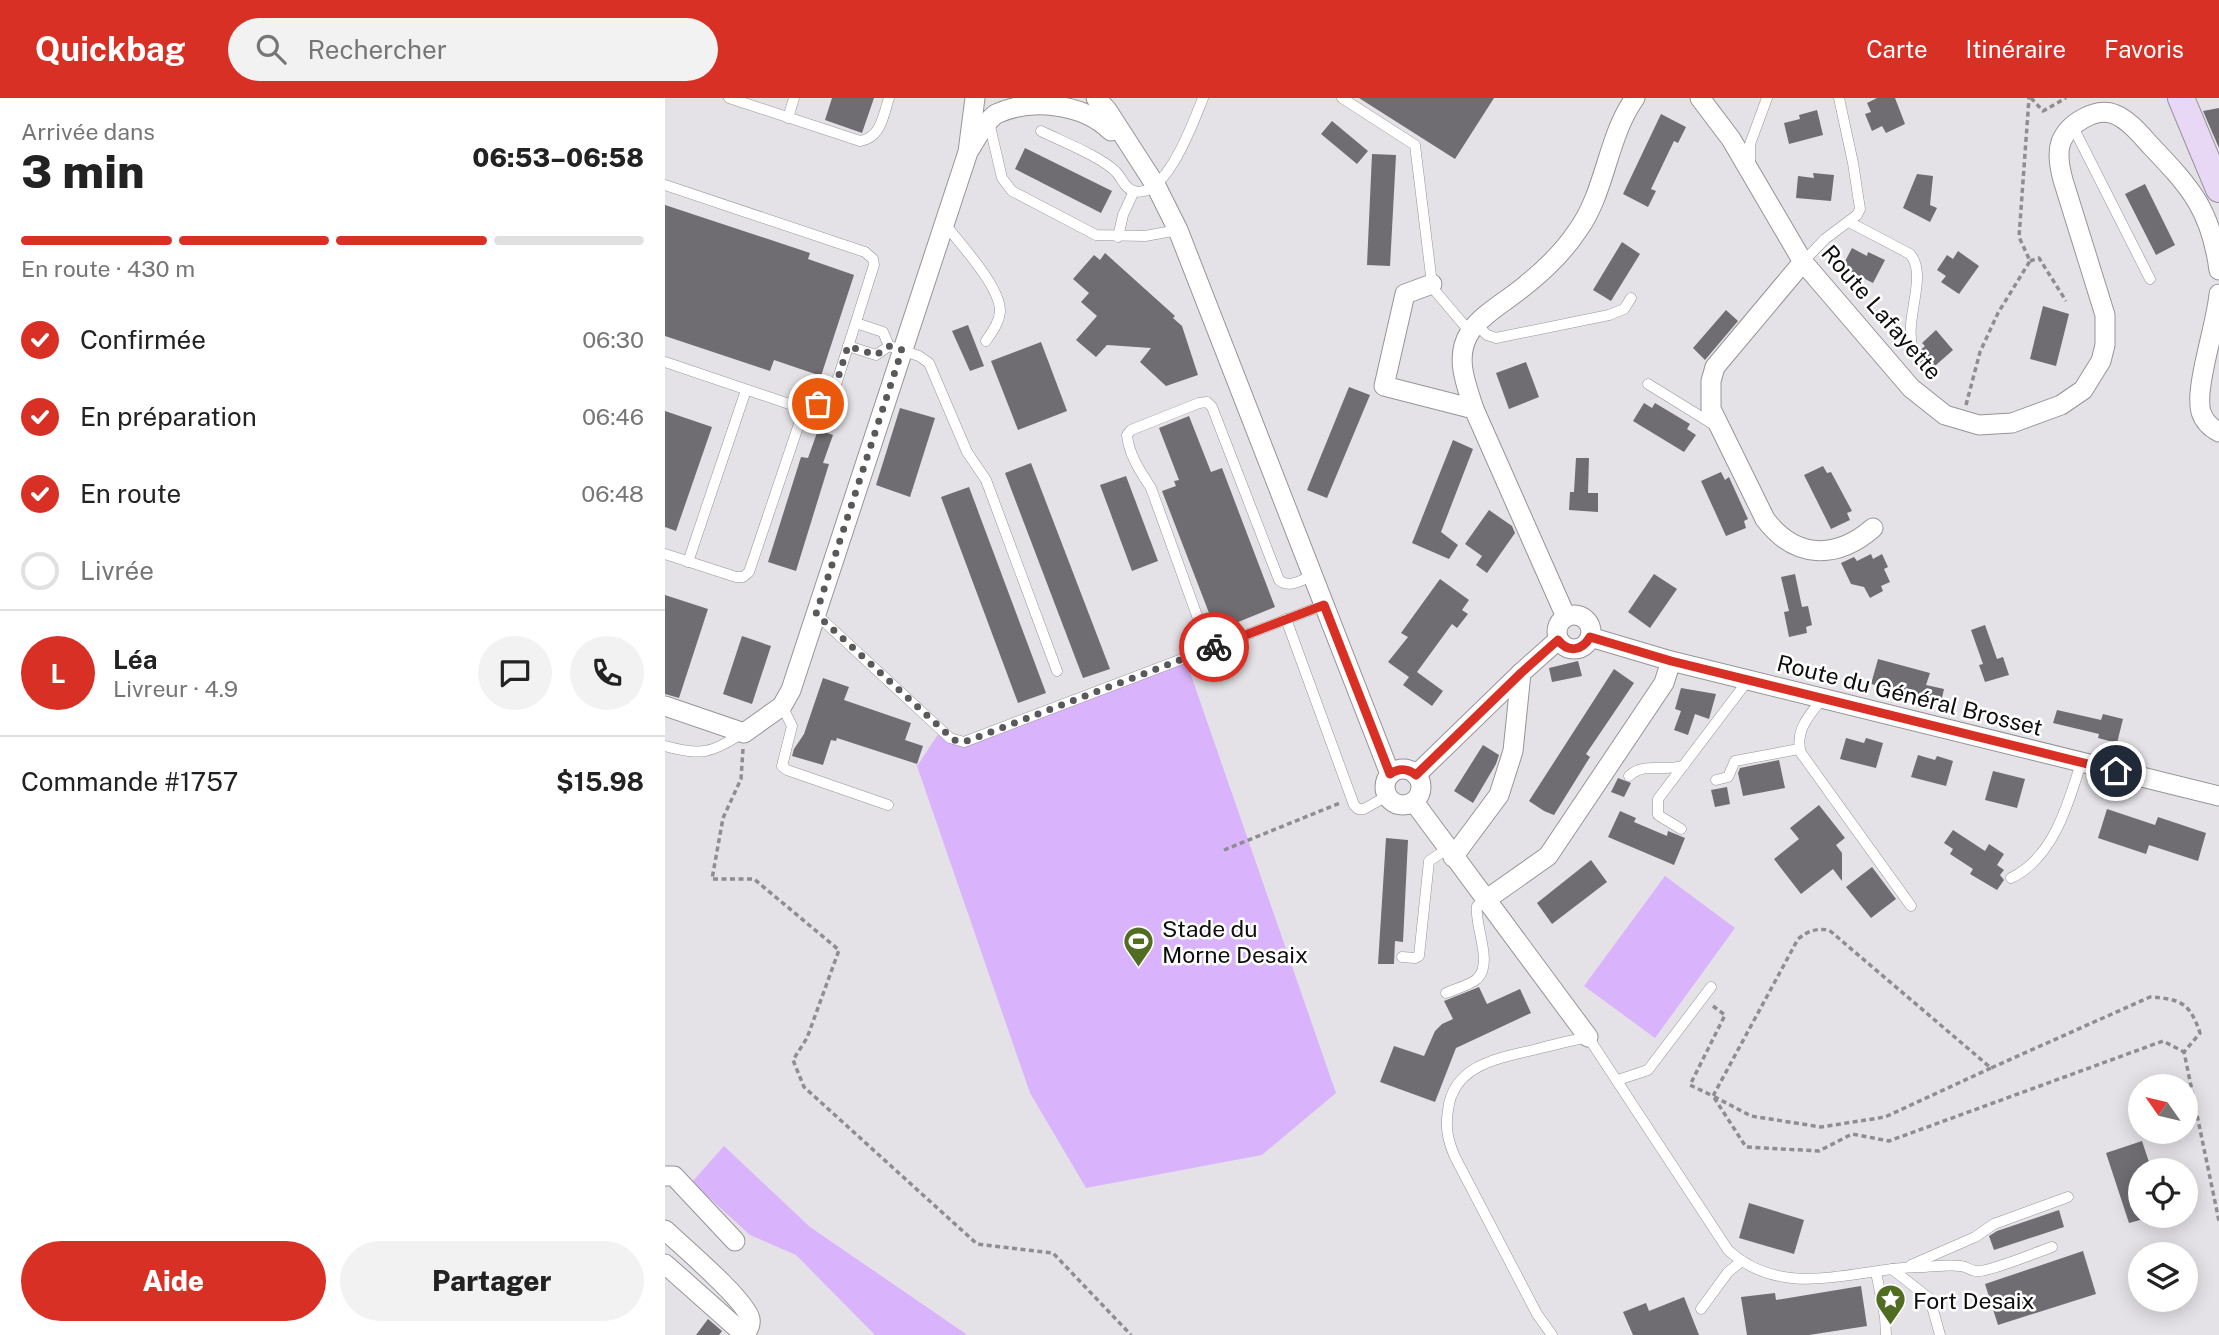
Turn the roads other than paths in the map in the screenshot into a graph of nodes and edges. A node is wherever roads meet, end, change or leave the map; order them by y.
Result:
1 (729, 98) edge
2 (794, 98) edge
3 (889, 98) edge
4 (1096, 98) edge
5 (1203, 98) edge
6 (1342, 98) edge
7 (1635, 98) edge
8 (1700, 98) edge
9 (1767, 98) edge
10 (1839, 98) edge
11 (2181, 98) edge
12 (974, 100) edge
13 (1078, 102) edge
14 (788, 118) junction
15 (992, 118) junction
16 (2073, 127) junction
17 (1041, 131) dead end
18 (968, 152) junction
19 (1134, 154) junction
20 (1750, 170) junction
21 (665, 185) edge
22 (1156, 186) junction
23 (2219, 189) edge
24 (1134, 191) junction
25 (1849, 222) junction
26 (945, 224) junction
27 (1178, 230) junction
28 (1118, 237) junction
29 (1803, 262) junction
30 (2219, 270) edge
31 (2150, 279) dead end
32 (1432, 284) junction
33 (2219, 294) edge
34 (1631, 299) dead end
35 (856, 323) junction
36 (1474, 329) junction
37 (986, 341) dead end
38 (848, 346) junction
39 (1912, 346) dead end
40 (895, 348) junction
41 (665, 362) edge
42 (1648, 384) dead end
43 (746, 390) junction
44 (804, 409) junction
45 (1474, 409) junction
46 (1719, 428) junction
47 (2219, 432) edge
48 (1873, 528) dead end
49 (665, 554) edge
50 (688, 562) junction
51 (1313, 575) junction
52 (1324, 605) junction
53 (816, 614) junction
54 (1566, 617) junction
55 (1286, 619) junction
56 (1590, 637) junction
57 (1558, 640) junction
58 (1209, 649) junction
59 (1671, 661) junction
60 (1057, 671) dead end
61 (1521, 673) junction
62 (1749, 679) junction
63 (1823, 697) junction
64 (665, 706) edge
65 (782, 706) junction
66 (744, 733) junction
67 (665, 746) edge
68 (1799, 749) junction
69 (2081, 763) junction
70 (1684, 765) junction
71 (1390, 774) junction
72 (1416, 775) junction
73 (1629, 776) dead end
74 (1716, 780) dead end
75 (1387, 796) junction
76 (2219, 796) edge
77 (1413, 802) junction
78 (888, 804) dead end
79 (1681, 829) dead end
80 (1450, 853) junction
81 (2011, 878) dead end
82 (1487, 900) junction
83 (1911, 906) dead end
84 (1402, 957) dead end
85 (1711, 987) dead end
86 (1446, 993) dead end
87 (1588, 1037) junction
88 (1618, 1080) junction
89 (665, 1176) edge
90 (2068, 1197) dead end
91 (665, 1230) edge
92 (735, 1241) dead end
93 (2052, 1247) dead end
94 (1742, 1261) junction
95 (665, 1264) edge
96 (1905, 1268) junction
97 (1892, 1269) junction
98 (1876, 1272) junction
99 (1701, 1310) dead end
100 (745, 1335) edge
101 (1552, 1335) edge
102 (1886, 1335) edge
103 (1940, 1335) edge

1 - 14 lane
2 - 14 lane
3 - 14 lane
4 - 19 street
5 - 22 lane
6 - 32 lane
7 - 36 street
8 - 20 street, Route Lafayette
9 - 20 lane
10 - 25 lane
11 - 23 main road
12 - 15 street
12 - 18 street
13 - 15 street
13 - 19 street
15 - 18 street
15 - 28 lane
16 - 29 street, Route Lafayette
16 - 30 street
16 - 31 lane
17 - 24 lane
18 - 26 street
19 - 22 street
20 - 29 street, Route Lafayette
21 - 35 lane
22 - 24 lane
22 - 27 street
24 - 28 lane
25 - 29 lane
25 - 39 lane
26 - 37 lane
26 - 40 street
27 - 28 lane
27 - 51 street
29 - 46 street
32 - 36 lane
32 - 45 street
33 - 47 street
34 - 36 lane
35 - 38 lane
35 - 40 lane
36 - 45 street
38 - 40 lane
38 - 44 lane
40 - 53 street
40 - 60 lane
41 - 43 lane
42 - 46 lane
43 - 44 lane
43 - 50 lane
44 - 50 lane
45 - 54 street
46 - 48 street
49 - 50 lane
51 - 52 street
51 - 58 lane
52 - 55 lane
52 - 71 street
53 - 58 lane
53 - 65 street
54 - 56 street
54 - 57 street
55 - 58 lane
55 - 75 lane
56 - 57 street
56 - 59 street, Route du Général Brosset
57 - 61 street
59 - 62 street, Route du Général Brosset
59 - 82 street
61 - 72 street
61 - 80 street
62 - 63 street, Route du Général Brosset
62 - 70 lane
63 - 68 lane
63 - 69 street, Route du Général Brosset
64 - 66 street
65 - 66 street
65 - 78 lane
66 - 67 lane
68 - 74 lane
68 - 83 lane
69 - 76 street, Route du Général Brosset
69 - 81 lane
70 - 73 lane
70 - 79 lane
71 - 72 street
71 - 75 street
72 - 77 street
75 - 77 street
77 - 80 street
80 - 82 street
80 - 84 lane
82 - 86 lane
82 - 87 street
85 - 88 lane
87 - 88 lane
87 - 101 lane
88 - 94 lane
89 - 92 street
90 - 96 lane
91 - 100 street
93 - 96 lane
94 - 98 lane
94 - 99 lane
95 - 100 street
96 - 97 lane
97 - 98 lane
97 - 103 lane
98 - 102 lane

